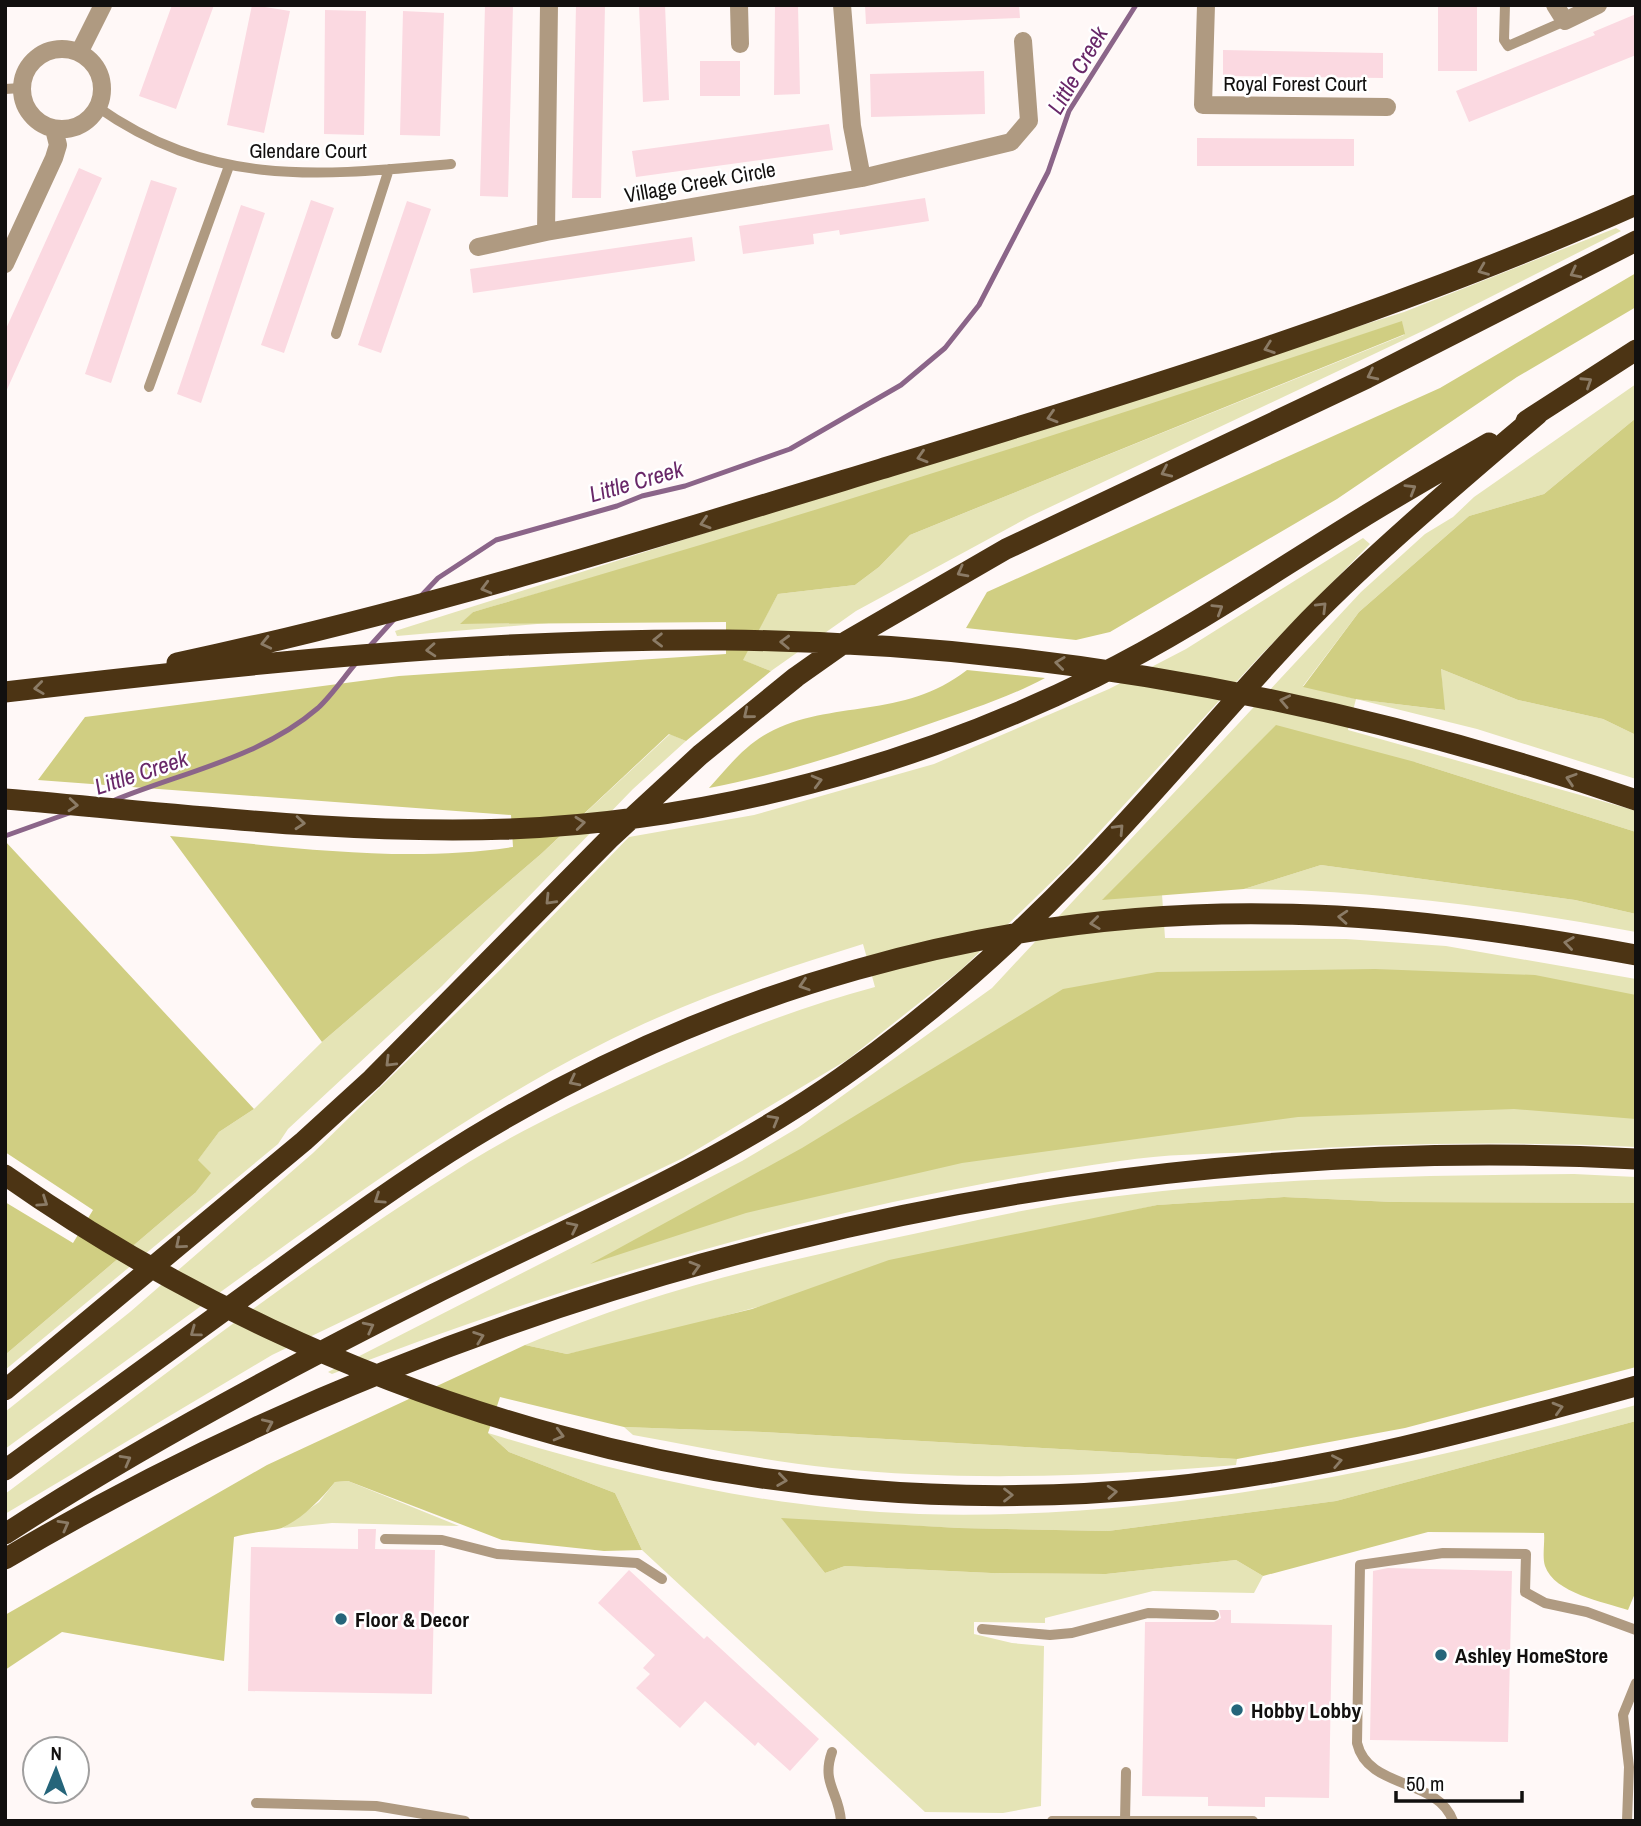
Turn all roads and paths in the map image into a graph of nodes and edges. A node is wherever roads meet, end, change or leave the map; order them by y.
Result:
1 (103, 5) edge
2 (549, 5) edge
3 (739, 5) edge
4 (842, 5) edge
5 (1206, 5) edge
6 (1505, 5) edge
7 (1555, 5) edge
8 (1598, 5) edge
9 (1565, 22) junction
10 (1023, 41) dead end
11 (740, 44) dead end
12 (80, 51) junction
13 (14, 88) edge
14 (96, 106) junction
15 (1387, 107) dead end
16 (54, 129) junction
17 (451, 164) dead end
18 (229, 166) junction
19 (389, 169) junction
20 (862, 178) junction
21 (1636, 205) edge
22 (546, 232) junction
23 (1636, 241) edge
24 (478, 247) dead end
25 (5, 264) edge
26 (336, 334) dead end
27 (1636, 350) edge
28 (149, 387) dead end
29 (1538, 414) junction
30 (73, 684) junction
31 (5, 692) edge
32 (5, 799) edge
33 (1636, 800) edge
34 (1636, 955) edge
35 (1636, 1159) edge
36 (5, 1175) edge
37 (1636, 1386) edge
38 (5, 1390) edge
39 (5, 1470) edge
40 (5, 1534) edge
41 (385, 1539) dead end
42 (5, 1559) edge
43 (662, 1579) dead end
44 (1214, 1615) dead end
45 (982, 1629) dead end
46 (1636, 1630) edge
47 (1636, 1684) edge
48 (832, 1752) dead end
49 (1126, 1772) dead end
50 (256, 1803) dead end
51 (1449, 1819) edge
52 (1125, 1820) edge
53 (465, 1821) edge
54 (841, 1821) edge
55 (1052, 1821) edge
56 (1253, 1821) edge
57 (1627, 1821) edge

1 - 12 street
2 - 22 street
3 - 11 street
4 - 20 street
5 - 15 street, Royal Forest Court
6 - 9 lane
7 - 9 street
8 - 9 street
10 - 20 street, Village Creek Circle
12 - 13 street
12 - 14 street
13 - 16 street
14 - 16 street
14 - 18 lane, Glendare Court
16 - 25 street
17 - 19 lane, Glendare Court
18 - 19 lane, Glendare Court
18 - 28 lane
19 - 26 lane
20 - 22 street, Village Creek Circle
21 -> 30 highway
22 - 24 street, Village Creek Circle
23 -> 38 highway
29 -> 27 highway
32 -> 29 highway
40 -> 29 highway
30 -> 31 highway
33 -> 30 highway
34 -> 39 highway
42 -> 35 highway
36 -> 37 highway
41 - 43 lane
44 - 45 lane
46 - 51 lane
47 - 57 lane
48 - 54 lane
49 - 52 lane
50 - 53 lane
52 - 55 lane
52 - 56 lane

